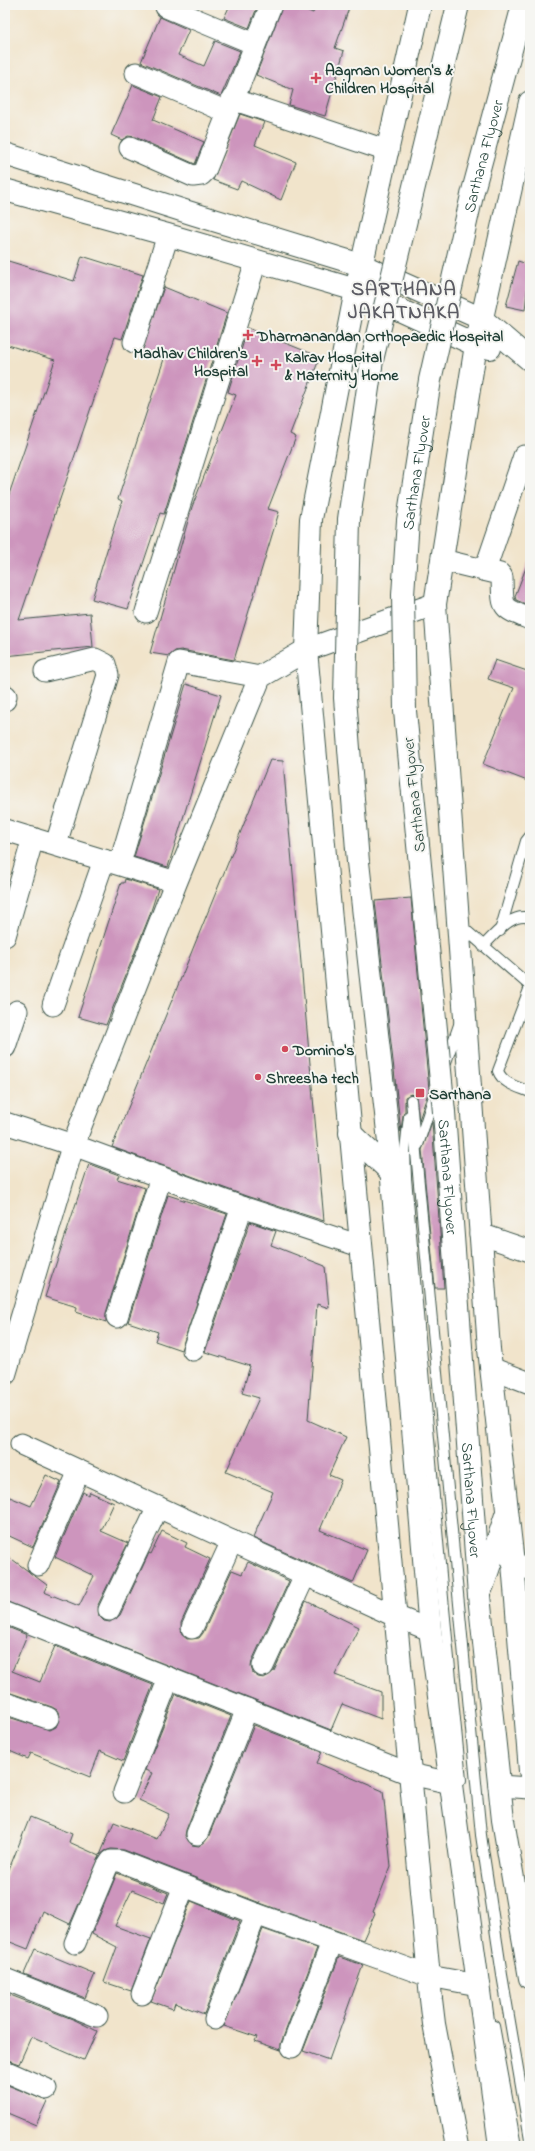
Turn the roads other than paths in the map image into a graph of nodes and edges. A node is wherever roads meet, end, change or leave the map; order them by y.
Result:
1 (271, 5) edge
2 (420, 5) edge
3 (458, 5) edge
4 (523, 5) edge
5 (166, 7) dead end
6 (255, 44) junction
7 (136, 73) dead end
8 (530, 102) edge
9 (230, 105) junction
10 (130, 148) dead end
11 (388, 150) junction
12 (5, 154) edge
13 (5, 191) edge
14 (168, 235) junction
15 (256, 261) junction
16 (361, 265) junction
17 (356, 290) junction
18 (482, 319) junction
19 (134, 342) dead end
20 (476, 345) junction
21 (528, 359) edge
22 (524, 456) dead end
23 (442, 560) junction
24 (485, 570) junction
25 (435, 604) junction
26 (146, 612) dead end
27 (530, 619) edge
28 (306, 650) junction
29 (45, 671) dead end
30 (260, 677) junction
31 (5, 830) edge
32 (530, 836) edge
33 (33, 838) junction
34 (56, 844) junction
35 (112, 862) junction
36 (176, 882) junction
37 (530, 918) edge
38 (458, 923) junction
39 (500, 931) junction
40 (5, 936) edge
41 (483, 946) junction
42 (530, 987) edge
43 (53, 1005) dead end
44 (464, 1008) junction
45 (17, 1011) dead end
46 (5, 1047) edge
47 (530, 1092) edge
48 (5, 1123) edge
49 (350, 1133) junction
50 (73, 1145) junction
51 (417, 1148) junction
52 (399, 1175) junction
53 (161, 1177) junction
54 (242, 1207) junction
55 (480, 1234) junction
56 (360, 1246) junction
57 (530, 1251) edge
58 (117, 1317) dead end
59 (193, 1350) dead end
60 (491, 1368) junction
61 (5, 1374) edge
62 (530, 1383) edge
63 (21, 1444) dead end
64 (79, 1471) junction
65 (158, 1507) junction
66 (506, 1512) junction
67 (232, 1541) junction
68 (38, 1565) dead end
69 (522, 1566) edge
70 (305, 1575) junction
71 (479, 1596) junction
72 (109, 1610) dead end
73 (5, 1613) edge
74 (395, 1616) junction
75 (192, 1628) dead end
76 (430, 1630) junction
77 (263, 1666) dead end
78 (169, 1678) junction
79 (527, 1697) edge
80 (5, 1703) edge
81 (247, 1709) junction
82 (48, 1718) dead end
83 (530, 1771) edge
84 (410, 1774) junction
85 (499, 1786) junction
86 (457, 1788) junction
87 (530, 1788) edge
88 (124, 1792) dead end
89 (197, 1834) dead end
90 (184, 1886) junction
91 (256, 1914) junction
92 (332, 1942) junction
93 (75, 1943) dead end
94 (429, 1976) junction
95 (482, 1978) junction
96 (530, 1978) edge
97 (5, 1979) edge
98 (142, 1994) dead end
99 (97, 2016) dead end
100 (216, 2019) dead end
101 (292, 2047) dead end
102 (5, 2072) edge
103 (46, 2089) dead end
104 (530, 2138) edge
105 (458, 2146) edge
106 (500, 2146) edge
107 (516, 2146) edge

1 - 6 street
2 - 11 street
3 - 52 street, bridge
4 - 71 street, Sarthana Flyover, bridge
5 - 6 street
6 - 9 street
7 - 9 street
8 - 18 street
9 - 10 street
9 - 11 street
11 - 16 street
12 - 16 street
13 - 14 street
14 - 15 street
14 - 19 street
15 - 17 street
15 - 26 street
16 - 17 street
16 - 18 street
17 - 20 street
17 - 28 street
18 - 20 street
18 - 21 street
20 - 21 street
20 - 23 street
22 - 24 street
23 - 24 street
23 - 25 street
24 - 27 street
25 - 28 street
25 - 38 street
28 - 30 street
28 - 49 street
29 - 34 street
30 - 35 street
30 - 36 street
31 - 33 street
32 - 39 lane
33 - 34 street
33 - 40 street
34 - 35 street
35 - 36 street
35 - 43 street
36 - 50 street
37 - 39 lane
38 - 41 lane
38 - 44 street
39 - 41 lane
41 - 42 lane
42 - 47 lane
44 - 51 lane
44 - 55 street
45 - 46 street
48 - 50 street
49 - 52 street
49 - 56 street
50 - 53 street
50 - 61 street
51 - 52 lane
51 - 104 lane
52 - 76 street
52 - 86 lane
53 - 54 street
53 - 58 street
54 - 56 street
54 - 59 street
55 - 57 street
55 - 60 street
56 - 74 street
60 - 62 street
60 - 66 street
63 - 64 street
64 - 65 street
64 - 68 street
65 - 67 street
65 - 72 street
66 - 69 street
66 - 71 street
67 - 70 street
67 - 75 street
69 - 79 street
70 - 74 street
70 - 77 street
71 - 85 street, Sarthana Flyover
73 - 78 street
74 - 76 street
74 - 84 street
76 - 86 street
78 - 81 street
78 - 88 street
79 - 83 street
80 - 82 street
81 - 84 street
81 - 89 street
84 - 86 street
84 - 94 street
85 - 87 street
85 - 96 street, Sarthana Flyover
86 - 95 street
90 - 91 street
90 - 93 street
90 - 98 street
91 - 92 street
91 - 100 street
92 - 94 street
92 - 101 street
94 - 95 street
94 - 105 street
95 - 106 street
95 - 107 lane
97 - 99 street
102 - 103 street

